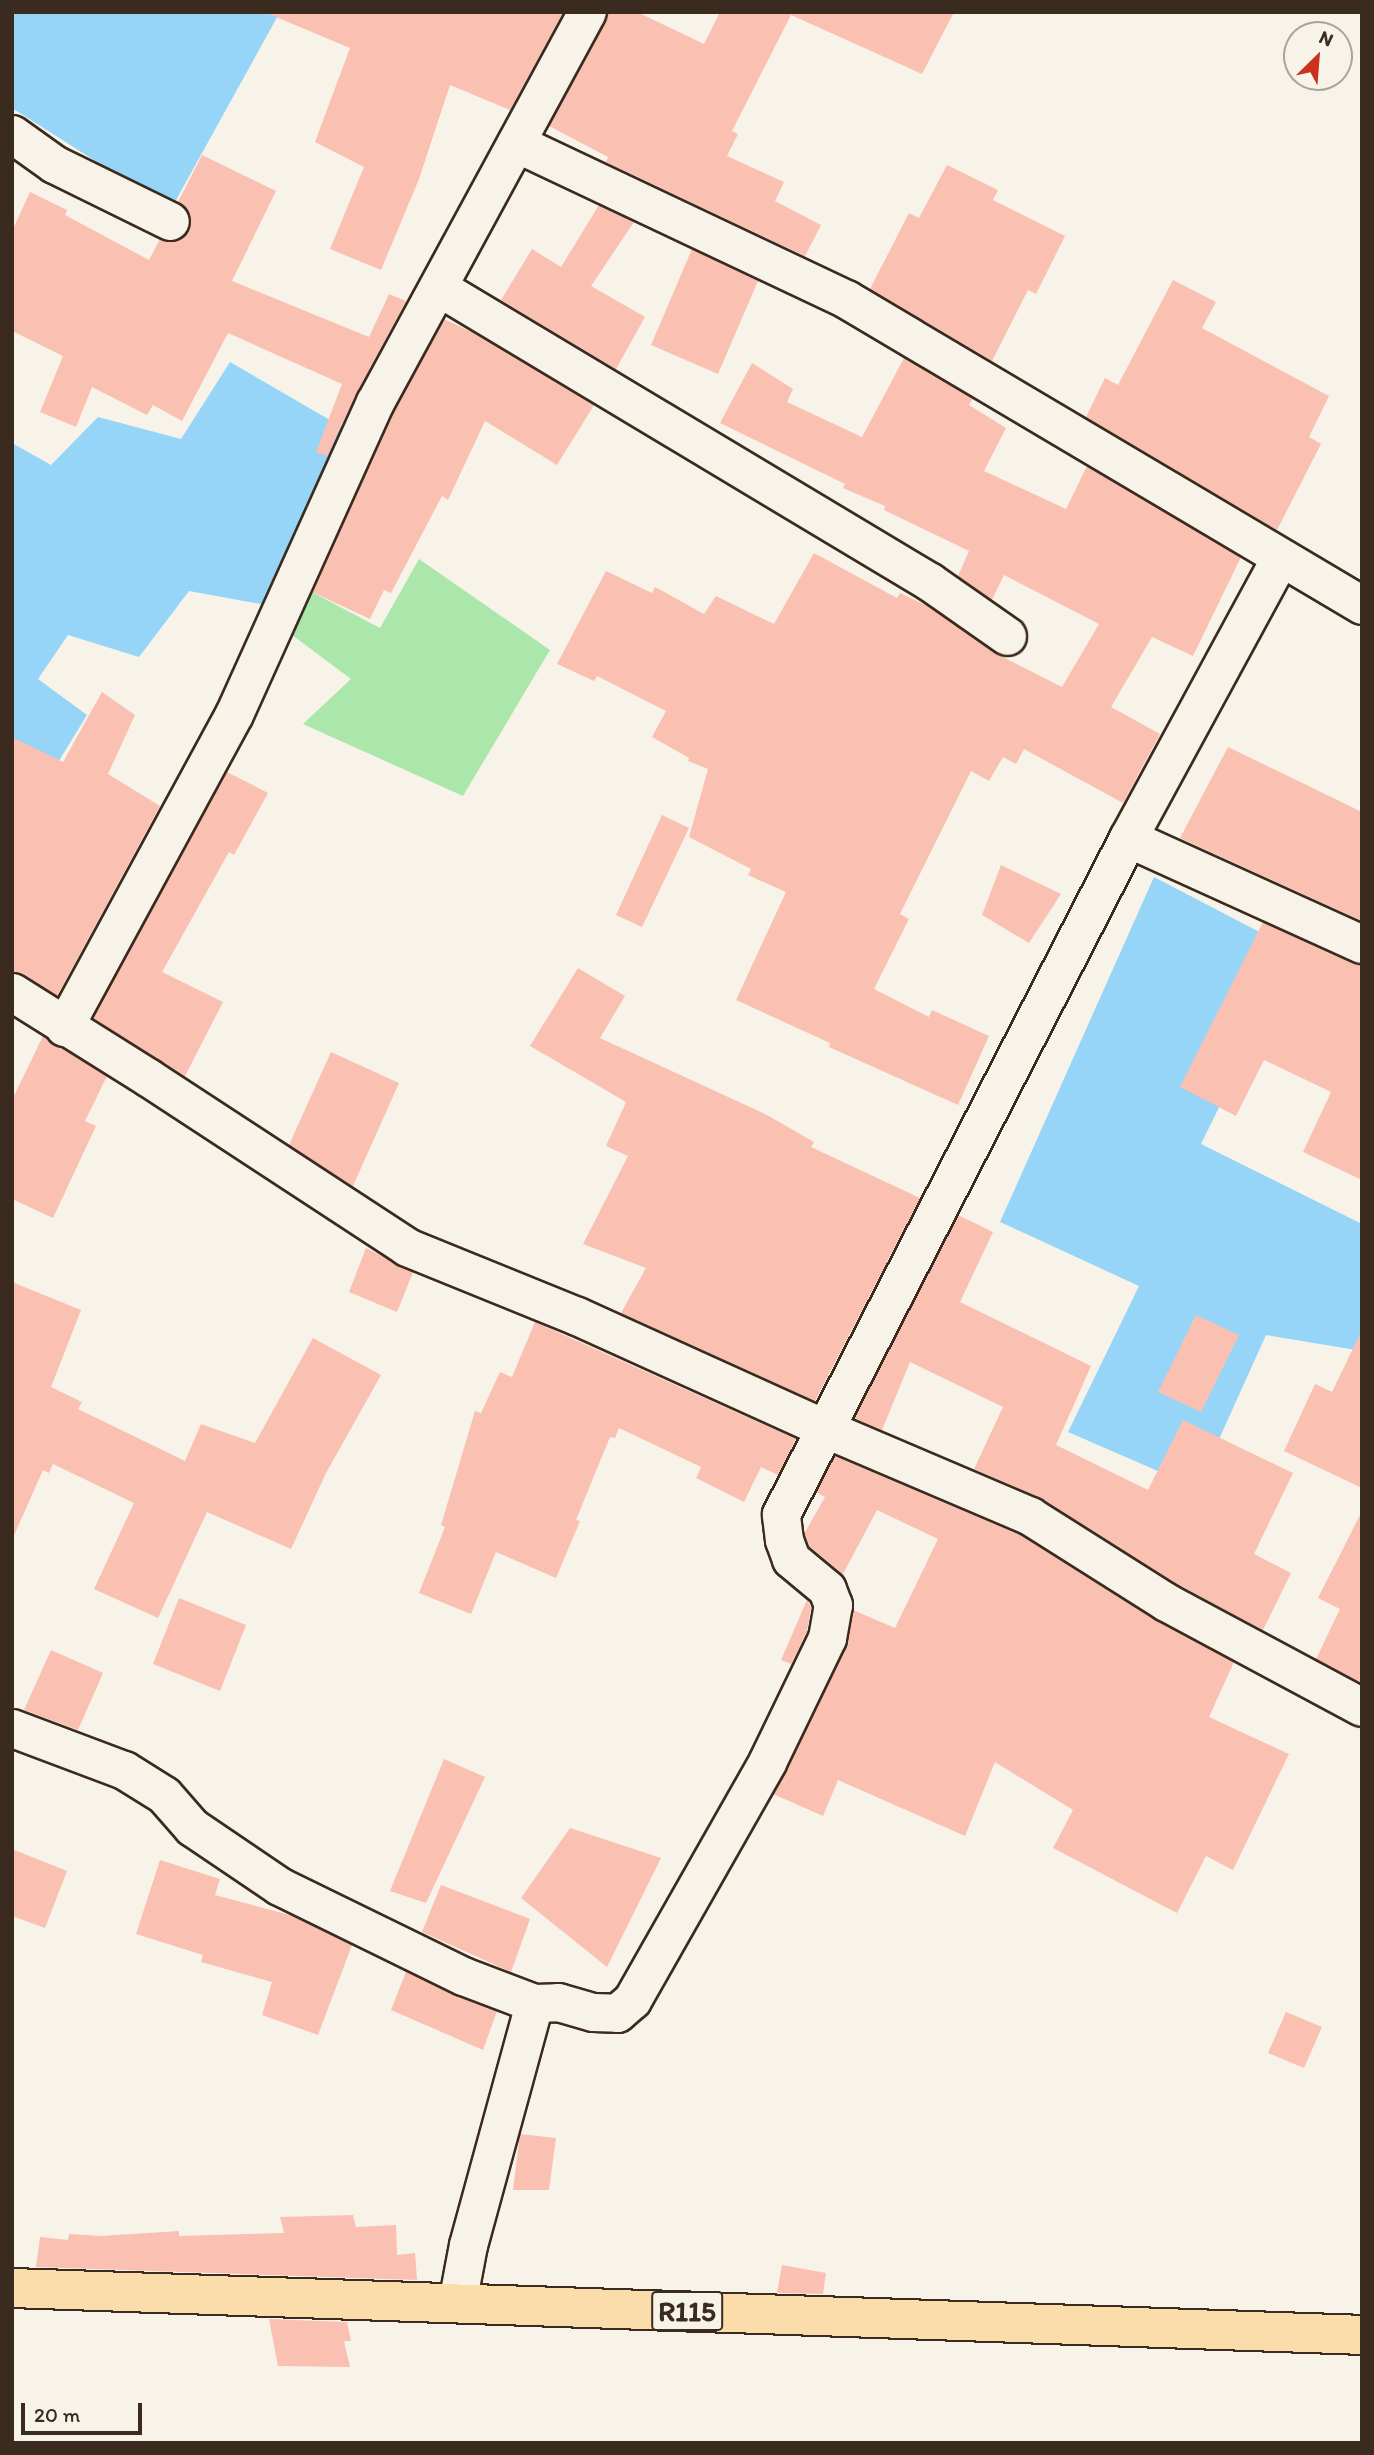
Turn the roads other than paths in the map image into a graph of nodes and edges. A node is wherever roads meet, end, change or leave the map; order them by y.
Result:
1 (587, 12) edge
2 (12, 134) edge
3 (516, 143) junction
4 (170, 221) dead end
5 (438, 287) junction
6 (1280, 558) junction
7 (1362, 606) edge
8 (1007, 636) dead end
9 (1128, 838) junction
10 (1362, 944) edge
11 (12, 992) edge
12 (64, 1027) junction
13 (826, 1429) junction
14 (1362, 1707) edge
15 (12, 1728) edge
16 (534, 2003) junction
17 (12, 2288) edge
18 (457, 2303) junction
19 (1362, 2335) edge

1 - 3 street
2 - 4 street
3 - 5 street
3 - 6 street
5 - 8 street
5 - 12 street
6 - 7 street
6 - 9 street
9 - 10 street
9 - 13 street
11 - 12 street
12 - 13 street
13 - 14 street
13 - 16 street
15 - 16 street
16 - 18 street
17 - 18 main road, R115
18 - 19 main road, R115

